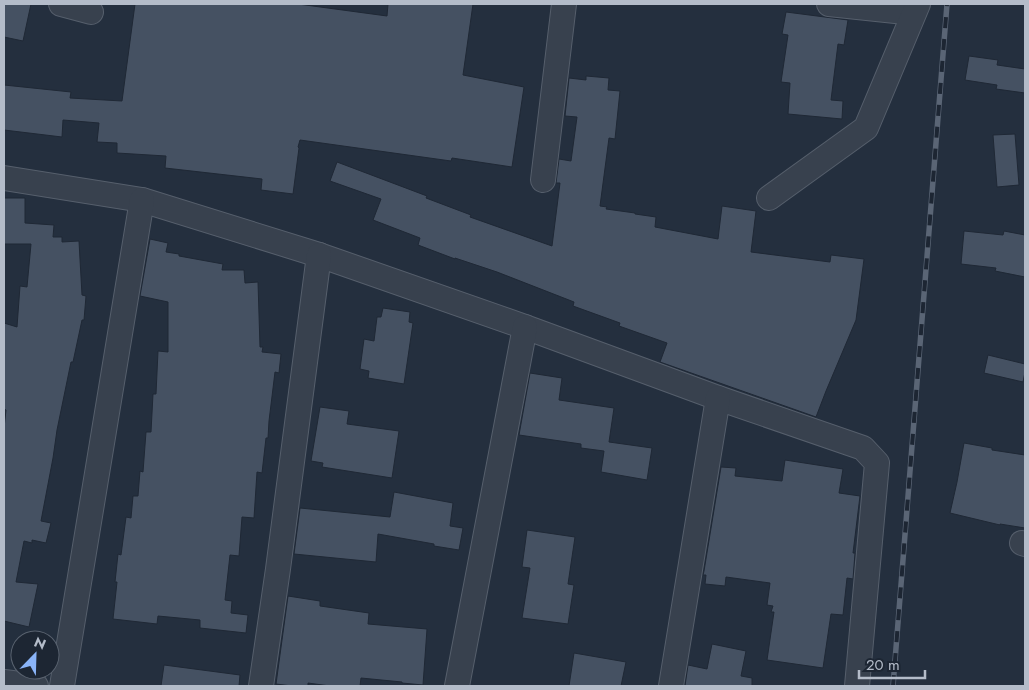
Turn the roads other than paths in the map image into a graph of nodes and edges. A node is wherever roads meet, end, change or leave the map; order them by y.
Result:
1 (61, 4) edge
2 (564, 4) edge
3 (829, 4) edge
4 (917, 4) edge
5 (91, 12) dead end
6 (4, 178) edge
7 (543, 180) dead end
8 (769, 198) dead end
9 (142, 200) junction
10 (319, 255) junction
11 (525, 327) junction
12 (718, 398) junction
13 (4, 682) edge
14 (36, 686) edge
15 (62, 686) edge
16 (261, 686) edge
17 (457, 686) edge
18 (671, 686) edge
19 (857, 686) edge

1 - 5 street
2 - 7 street
3 - 4 street
4 - 8 street
6 - 9 street
9 - 10 street
9 - 15 street
10 - 11 street
10 - 16 street
11 - 12 street
11 - 17 street
12 - 18 street
12 - 19 street
13 - 14 street

